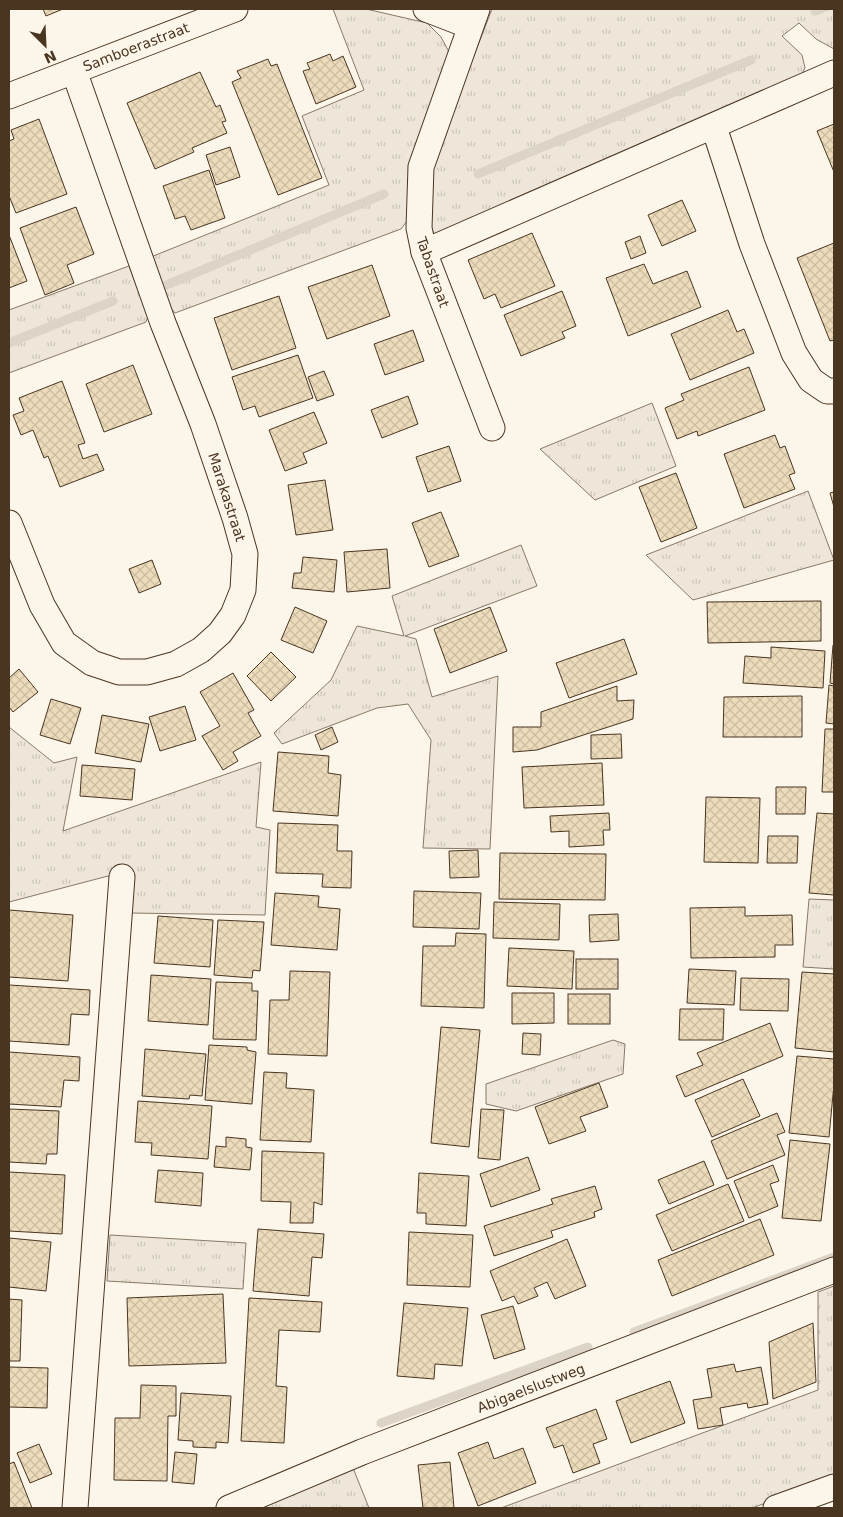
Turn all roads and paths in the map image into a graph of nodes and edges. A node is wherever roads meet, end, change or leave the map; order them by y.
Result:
1 (235, 9) edge
2 (426, 9) edge
3 (474, 17) edge
4 (74, 72) junction
5 (834, 73) edge
6 (9, 96) edge
7 (714, 127) junction
8 (424, 252) junction
9 (834, 391) edge
10 (492, 428) dead end
11 (9, 523) edge
12 (122, 877) dead end
13 (834, 1270) edge
14 (834, 1487) edge
15 (75, 1508) edge
16 (229, 1508) edge
17 (776, 1508) edge

1 - 4 street, Samboerastraat
2 - 3 street
3 - 8 street, Tabastraat
4 - 6 street, Samboerastraat
4 - 11 street, Marakastraat
5 - 7 street
7 - 8 street
7 - 9 street
8 - 10 street, Tabastraat
12 - 15 street
13 - 16 street, Abigaelslustweg
14 - 17 street

